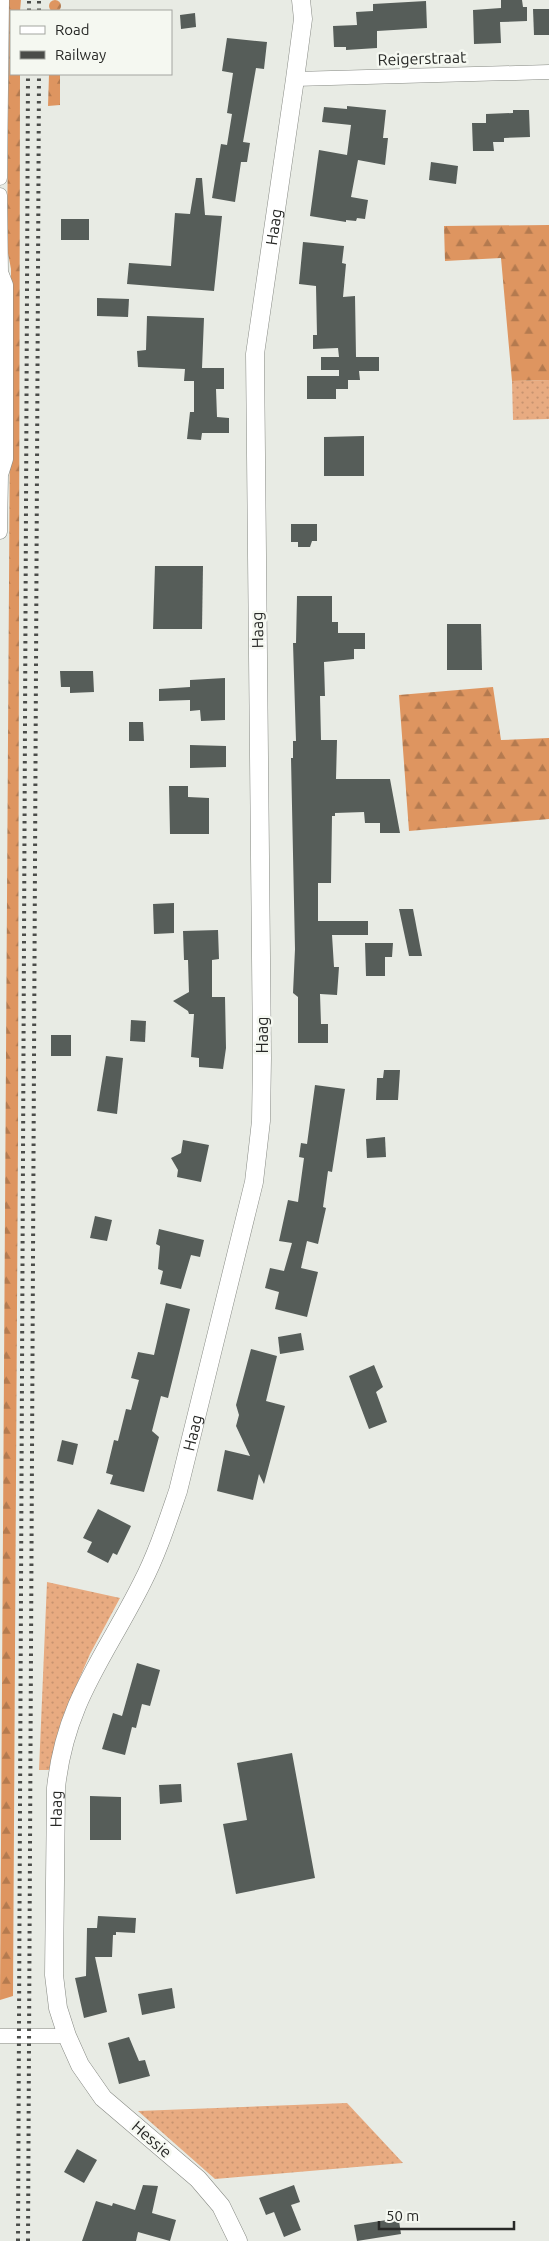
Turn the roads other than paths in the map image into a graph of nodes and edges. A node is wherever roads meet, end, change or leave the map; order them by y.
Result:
1 (2, 0) edge
2 (301, 0) edge
3 (549, 72) edge
4 (295, 79) junction
5 (0, 178) edge
6 (0, 195) edge
7 (0, 532) edge
8 (0, 2036) edge
9 (67, 2036) junction
10 (238, 2241) edge

1 - 5 street
2 - 4 street, Haag
3 - 4 street, Reigerstraat
4 - 9 street, Haag
6 - 7 street
8 - 9 street
9 - 10 street, Hessie

